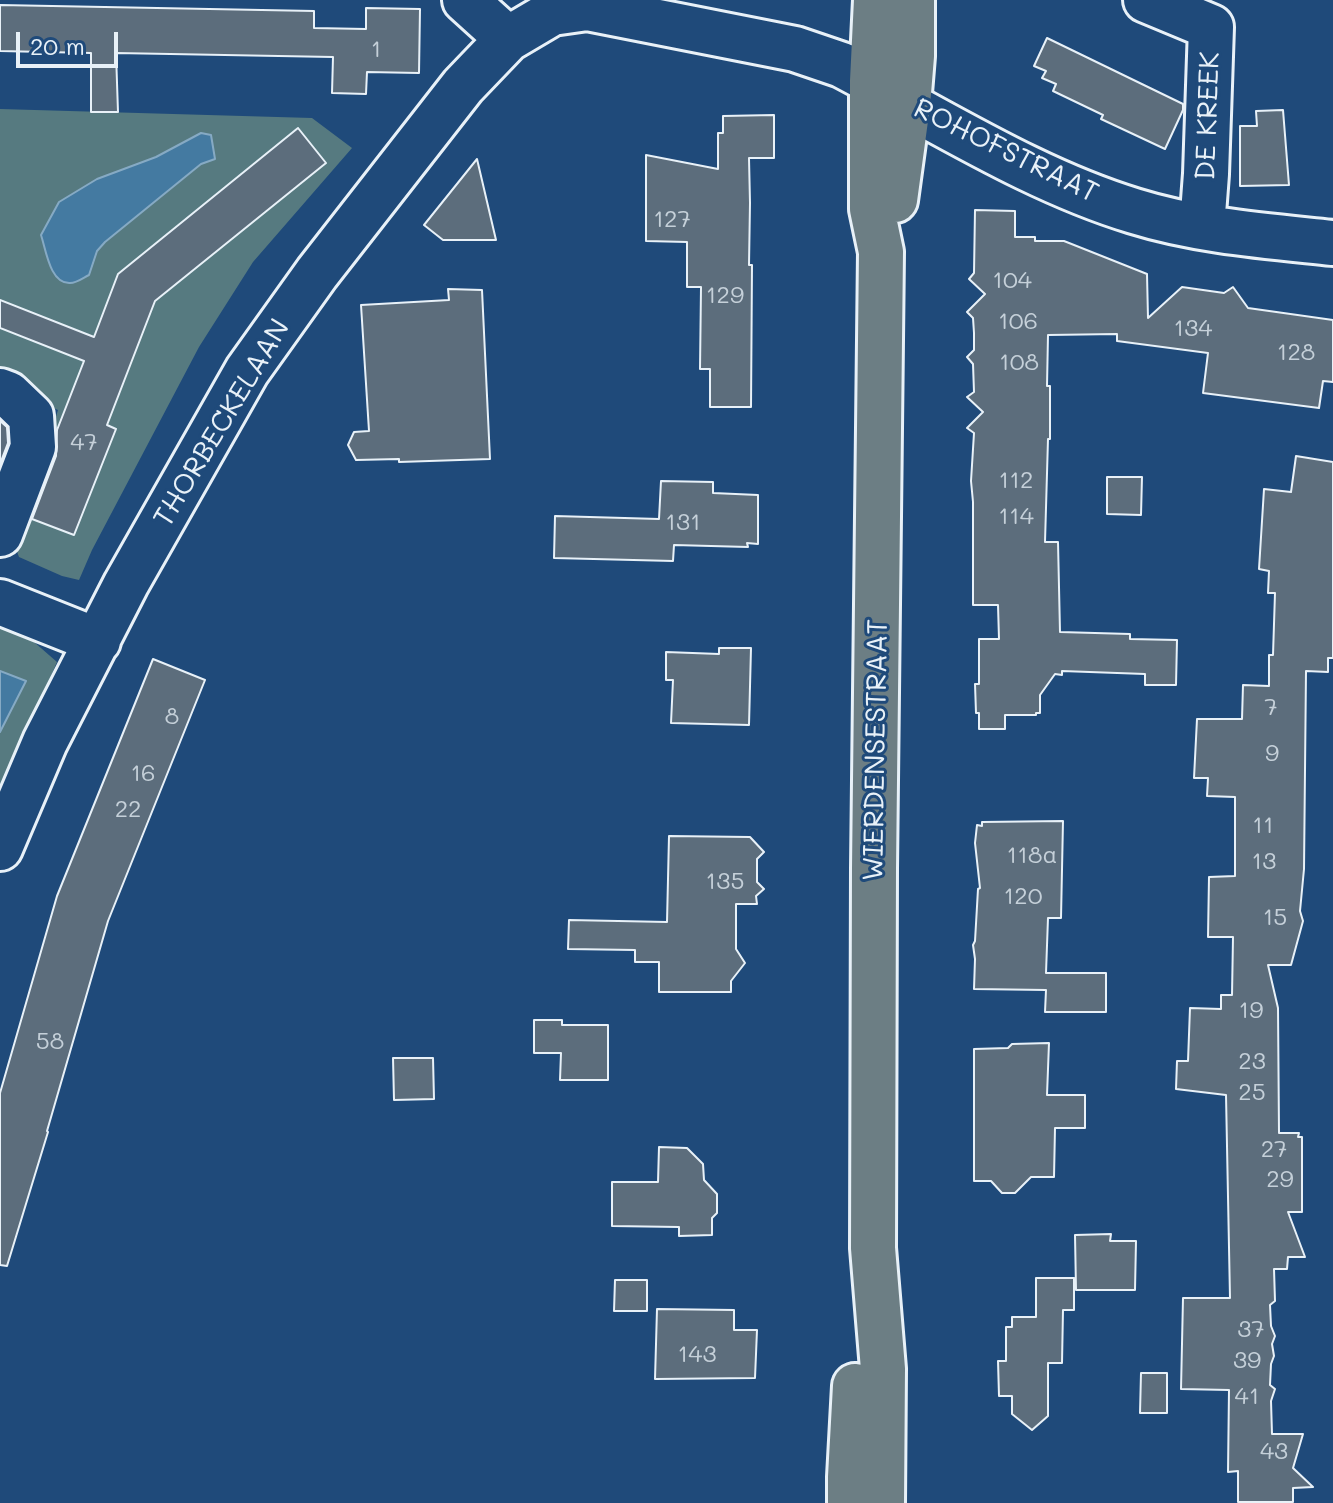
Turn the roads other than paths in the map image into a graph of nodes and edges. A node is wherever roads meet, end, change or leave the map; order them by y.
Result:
1 (465, 0) edge
2 (876, 0) edge
3 (912, 0) edge
4 (1146, 0) edge
5 (622, 7) edge
6 (508, 39) junction
7 (872, 81) junction
8 (908, 105) junction
9 (1202, 227) junction
10 (1333, 243) edge
11 (881, 252) junction
12 (0, 391) edge
13 (0, 534) edge
14 (0, 602) edge
15 (98, 641) junction
16 (0, 848) edge
17 (873, 1248) junction
18 (850, 1503) edge
19 (882, 1503) edge

1 - 6 street
2 - 7 main road, WIERDENSESTRAAT
3 - 8 main road, WIERDENSESTRAAT
4 - 9 street, DE KREEK
5 - 6 street, THORBECKELAAN
5 - 7 street, THORBECKELAAN
6 - 15 street, THORBECKELAAN
7 - 8 main road, ROHOFSTRAAT
7 - 11 main road, WIERDENSESTRAAT
8 - 9 street, ROHOFSTRAAT
8 - 11 main road, WIERDENSESTRAAT
9 - 10 street, ROHOFSTRAAT
11 - 17 main road, WIERDENSESTRAAT
12 - 13 street
14 - 15 street
15 - 16 street, THORBECKELAAN
17 - 18 main road, WIERDENSESTRAAT
17 - 19 main road, WIERDENSESTRAAT

